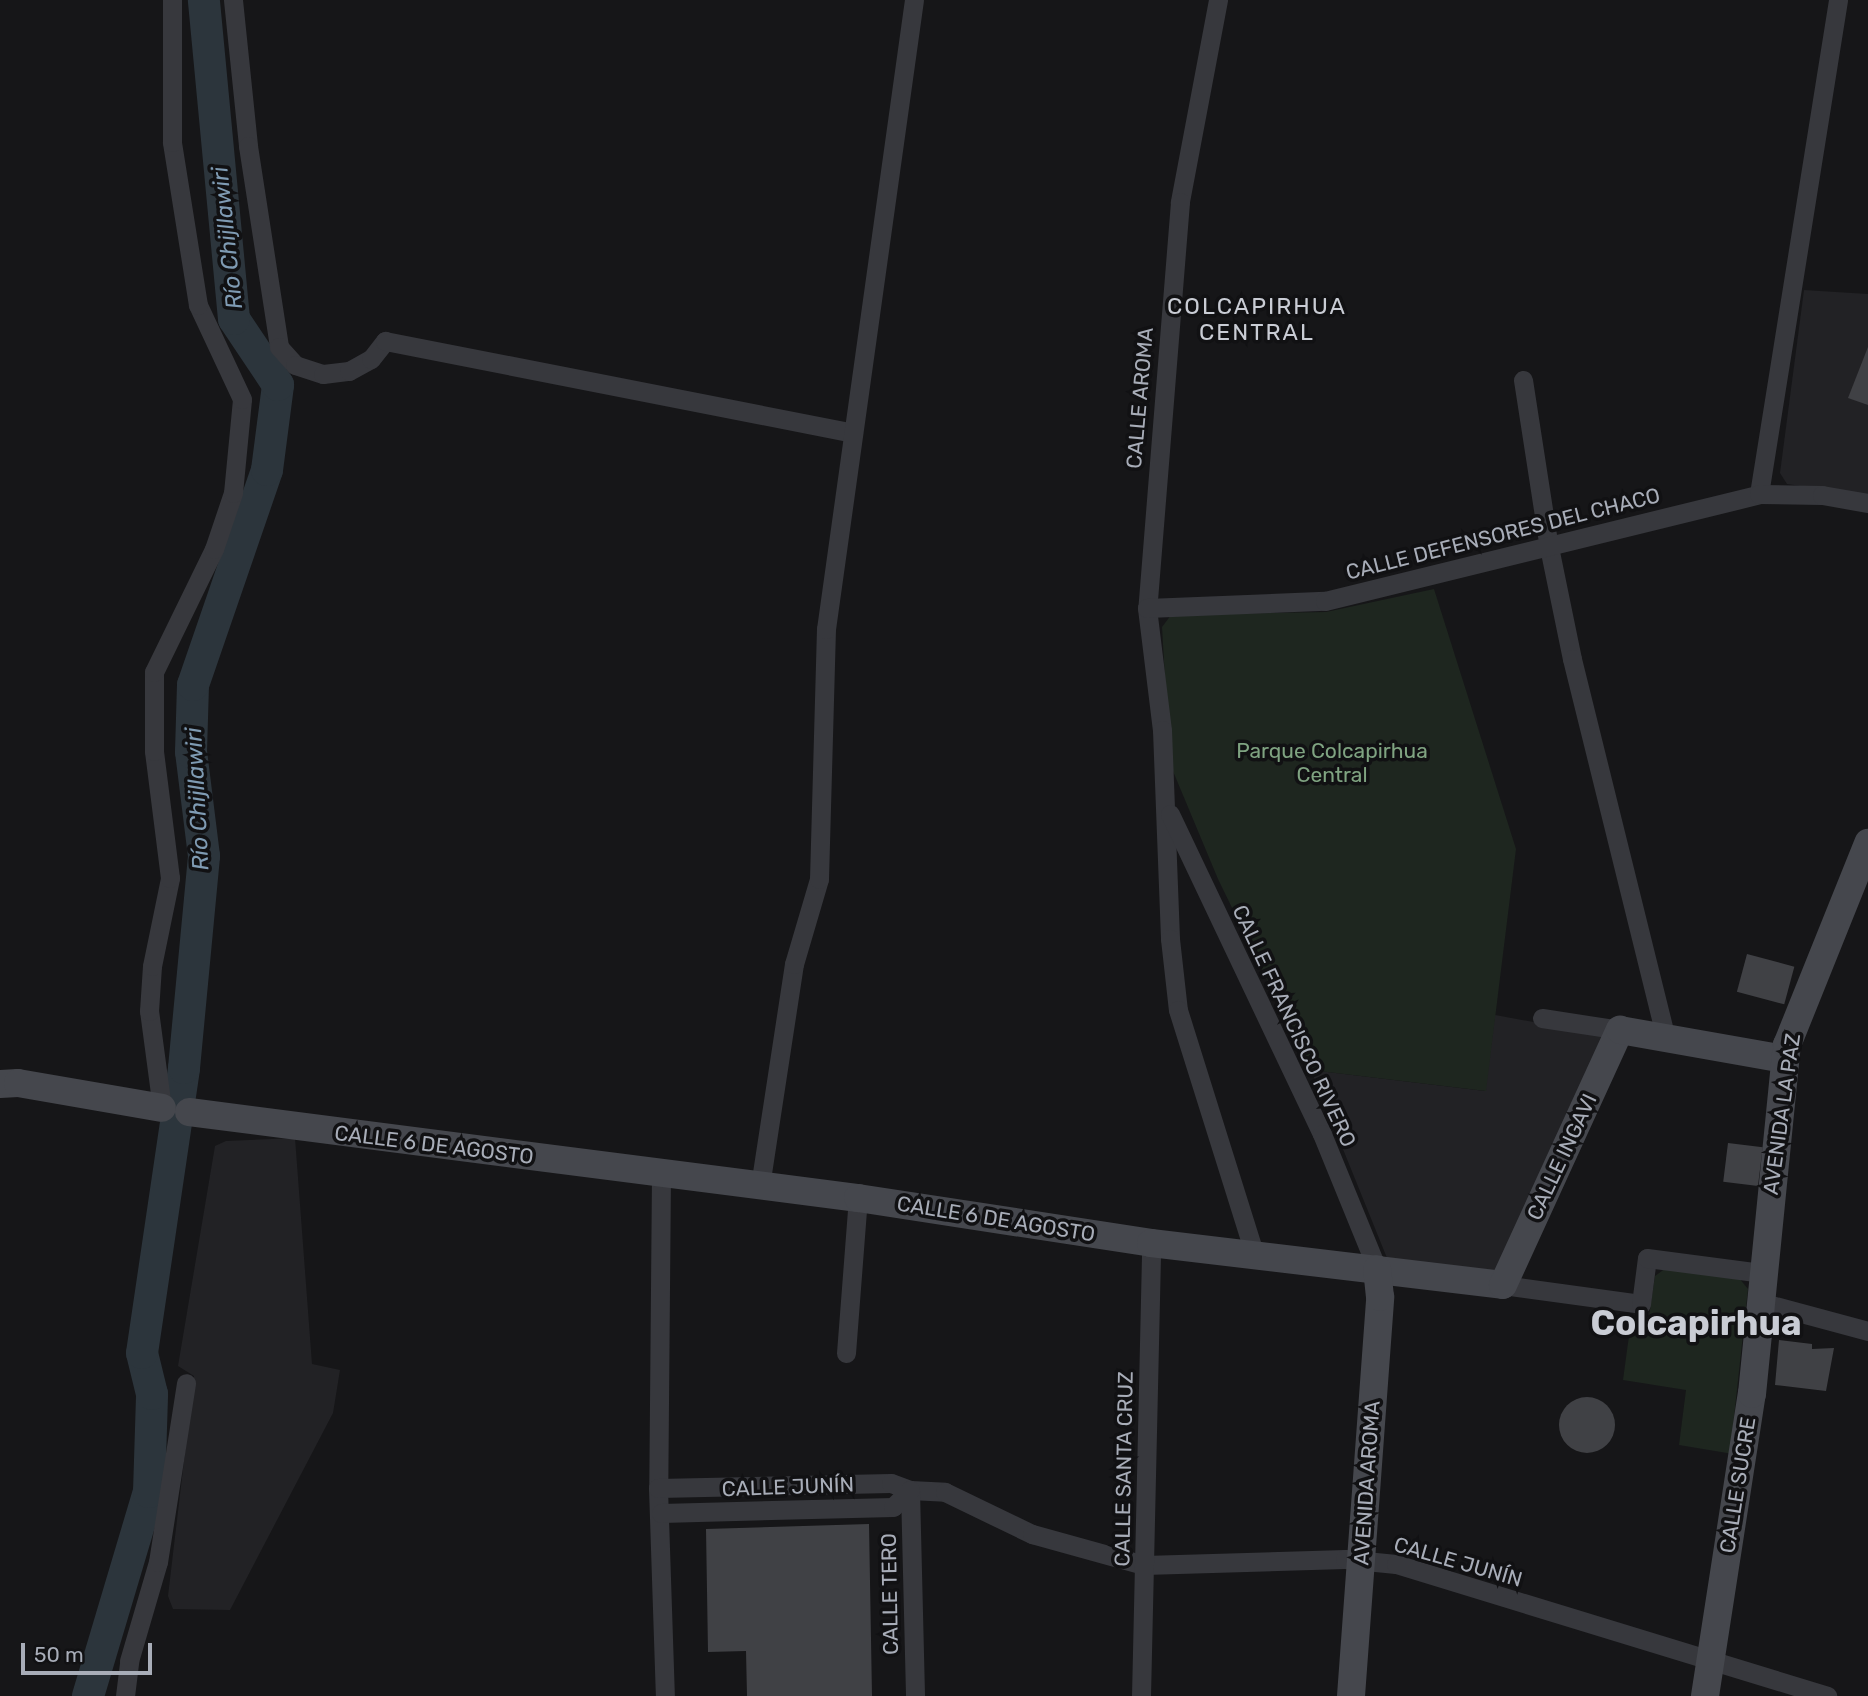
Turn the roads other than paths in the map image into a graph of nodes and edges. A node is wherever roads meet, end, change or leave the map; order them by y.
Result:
1 (172, 0) edge
2 (233, 0) edge
3 (914, 0) edge
4 (1217, 0) edge
5 (1838, 0) edge
6 (1523, 380) dead end
7 (853, 433) junction
8 (1759, 494) junction
9 (1868, 503) edge
10 (1549, 547) junction
11 (1147, 608) junction
12 (1165, 804) junction
13 (1868, 843) edge
14 (1542, 1018) dead end
15 (1620, 1030) junction
16 (1667, 1038) junction
17 (1785, 1059) junction
18 (0, 1084) edge
19 (176, 1110) junction
20 (661, 1174) junction
21 (760, 1186) junction
22 (858, 1198) junction
23 (1151, 1243) junction
24 (1255, 1255) junction
25 (1377, 1269) junction
26 (1763, 1273) junction
27 (1503, 1285) junction
28 (1760, 1303) junction
29 (1868, 1331) edge
30 (846, 1353) dead end
31 (186, 1383) dead end
32 (658, 1488) junction
33 (910, 1490) junction
34 (661, 1513) junction
35 (1362, 1560) junction
36 (1144, 1565) junction
37 (1710, 1664) junction
38 (125, 1696) edge
39 (665, 1696) edge
40 (915, 1696) edge
41 (1141, 1696) edge
42 (1351, 1696) edge
43 (1705, 1696) edge
44 (1827, 1696) edge

1 - 19 street
2 - 7 street
3 - 7 street
4 - 11 street, CALLE AROMA
5 - 8 street
6 - 10 street
7 - 21 street
8 - 9 street, CALLE DEFENSORES DEL CHACO
8 - 10 street, CALLE DEFENSORES DEL CHACO
10 - 11 street, CALLE DEFENSORES DEL CHACO
10 - 16 street
11 - 12 street, CALLE AROMA
12 - 24 street, CALLE AROMA
12 - 25 street, CALLE FRANCISCO RIVERO
13 - 17 main road, AVENIDA LA PAZ
14 - 15 street
15 - 16 main road
15 - 27 main road, CALLE INGAVI
16 - 17 main road
17 - 26 main road, AVENIDA LA PAZ
18 - 19 main road, CALLE 6 DE AGOSTO
19 - 20 main road, CALLE 6 DE AGOSTO
20 - 21 main road, CALLE 6 DE AGOSTO
20 - 32 street
21 - 22 main road, CALLE 6 DE AGOSTO
22 - 23 main road, CALLE 6 DE AGOSTO
22 - 30 street
23 - 24 main road, CALLE 6 DE AGOSTO
23 - 36 street, CALLE SANTA CRUZ
24 - 25 main road, CALLE 6 DE AGOSTO
25 - 27 main road, CALLE 6 DE AGOSTO
25 - 35 main road, AVENIDA AROMA
26 - 27 street, CALLE 6 DE AGOSTO
26 - 28 main road, CALLE SUCRE
28 - 29 street
28 - 37 main road, CALLE SUCRE
31 - 38 street
32 - 33 street, CALLE JUNÍN
32 - 34 street
33 - 34 street, CALLE JUNÍN
33 - 36 street, CALLE JUNÍN
33 - 40 street, CALLE TERO
34 - 39 street
35 - 36 street, CALLE JUNÍN
35 - 37 street, CALLE JUNÍN
35 - 42 main road, AVENIDA AROMA
36 - 41 street, CALLE SANTA CRUZ
37 - 43 main road, CALLE SUCRE
37 - 44 street, CALLE JUNÍN

